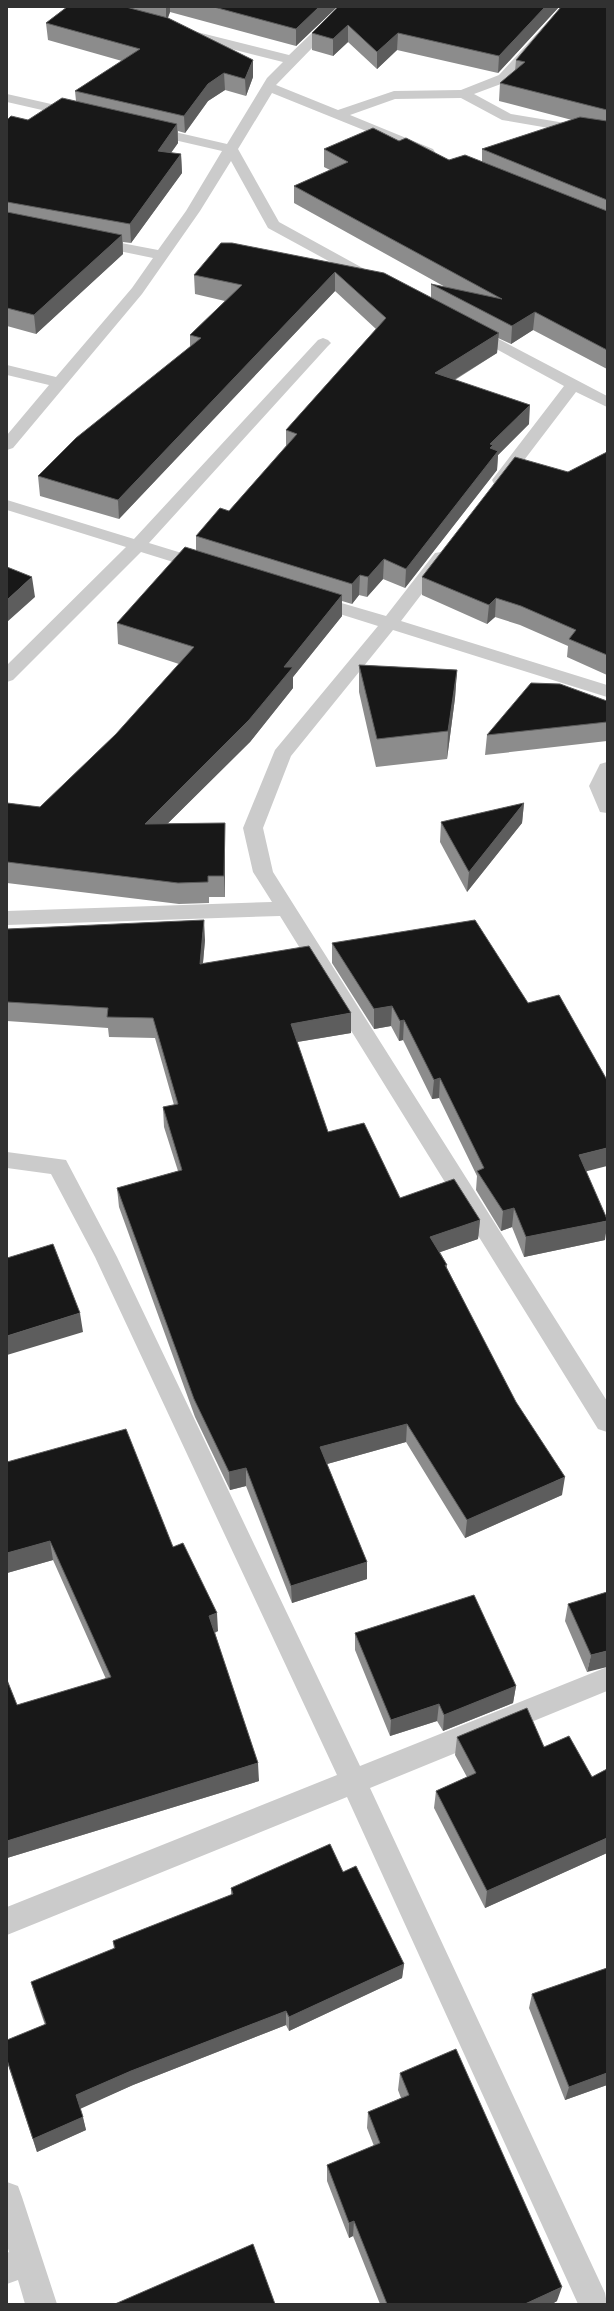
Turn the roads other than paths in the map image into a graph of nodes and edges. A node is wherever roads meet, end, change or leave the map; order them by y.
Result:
1 (346, 7) edge
2 (568, 7) edge
3 (169, 28) edge
4 (292, 60) junction
5 (269, 87) junction
6 (463, 94) junction
7 (7, 98) edge
8 (337, 115) junction
9 (92, 118) edge
10 (139, 128) edge
11 (607, 134) edge
12 (231, 149) junction
13 (439, 157) edge
14 (85, 240) edge
15 (162, 255) junction
16 (387, 286) edge
17 (456, 322) edge
18 (323, 343) dead end
19 (7, 370) edge
20 (59, 383) junction
21 (574, 385) junction
22 (607, 402) edge
23 (7, 445) edge
24 (491, 492) edge
25 (7, 505) edge
26 (452, 542) edge
27 (138, 545) junction
28 (220, 571) edge
29 (301, 596) edge
30 (389, 624) junction
31 (7, 676) edge
32 (607, 691) edge
33 (607, 768) edge
34 (607, 807) edge
35 (287, 909) junction
36 (7, 918) edge
37 (7, 1160) edge
38 (607, 1422) edge
39 (607, 1679) edge
40 (354, 1781) junction
41 (7, 1921) edge
42 (7, 2197) edge
43 (17, 2265) edge
44 (41, 2304) edge
45 (594, 2304) edge

1 - 4 street
2 - 6 street
3 - 4 street
4 - 5 street
5 - 8 street
5 - 12 street
6 - 8 street
6 - 11 street
7 - 9 street
8 - 13 street
10 - 12 street
12 - 15 street
12 - 16 street
14 - 15 street
15 - 20 street
17 - 21 street
18 - 27 street
19 - 20 street
20 - 23 street
21 - 22 street
21 - 24 street
25 - 27 street
26 - 30 street
27 - 28 street
27 - 31 street
29 - 30 street
30 - 32 street
30 - 35 street
33 - 34 street
35 - 36 street
35 - 38 street
37 - 40 street
39 - 40 street
40 - 41 street
40 - 45 street
42 - 43 street
43 - 44 street

